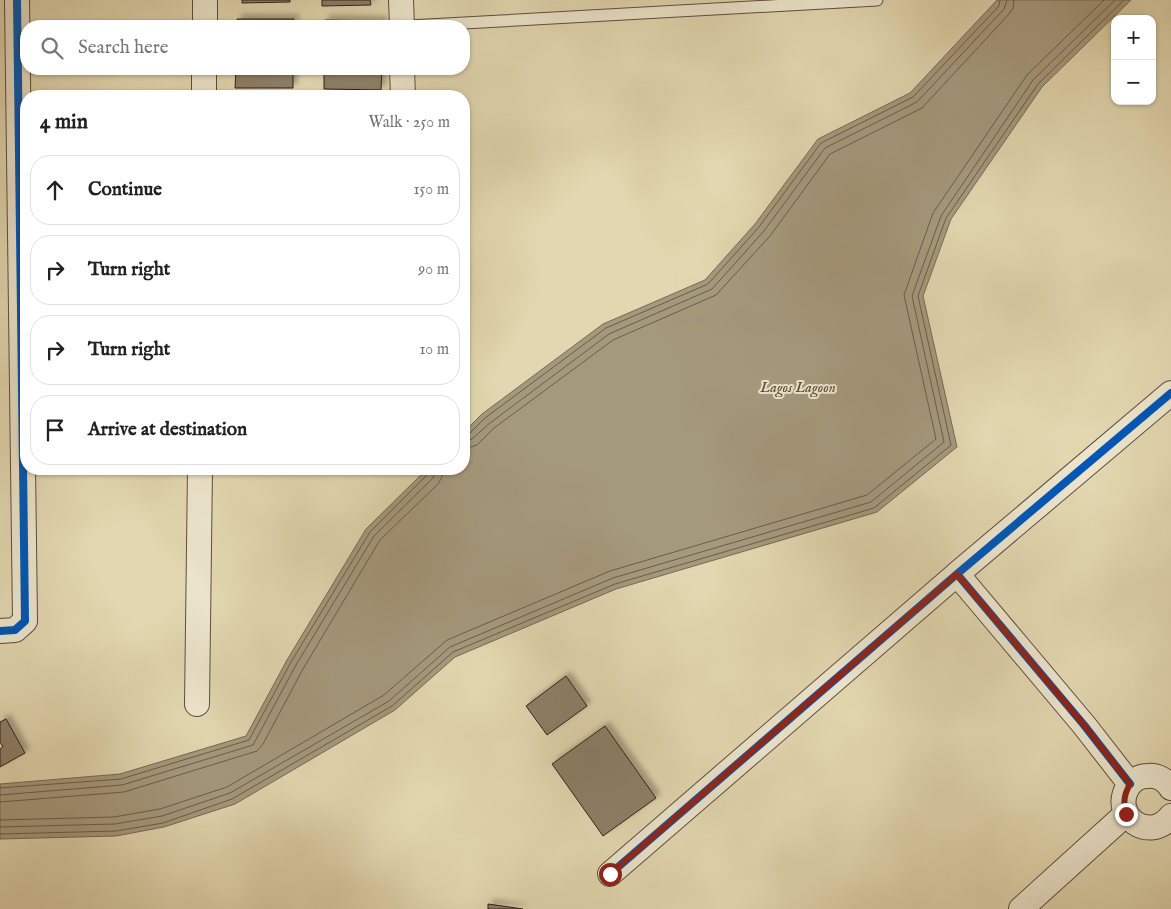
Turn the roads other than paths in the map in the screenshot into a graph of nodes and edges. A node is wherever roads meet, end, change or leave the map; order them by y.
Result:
1 (17, 0) edge
2 (205, 0) edge
3 (401, 0) edge
4 (877, 0) edge
5 (205, 20) edge
6 (402, 20) edge
7 (470, 23) edge
8 (204, 75) edge
9 (402, 75) edge
10 (204, 90) edge
11 (403, 90) edge
12 (20, 233) edge
13 (1171, 393) edge
14 (23, 475) edge
15 (200, 475) edge
16 (957, 574) junction
17 (0, 631) edge
18 (197, 704) dead end
19 (1130, 784) junction
20 (1170, 785) edge
21 (1126, 814) junction
22 (1170, 821) edge
23 (610, 874) dead end
24 (1021, 909) edge

1 - 12 street
2 - 5 street
3 - 6 street
4 - 7 lane
8 - 10 street
9 - 11 street
13 - 16 street
14 - 17 street
15 - 18 street
16 - 19 street
16 - 23 street
19 - 20 street
19 - 21 street
21 - 22 street
21 - 24 street

